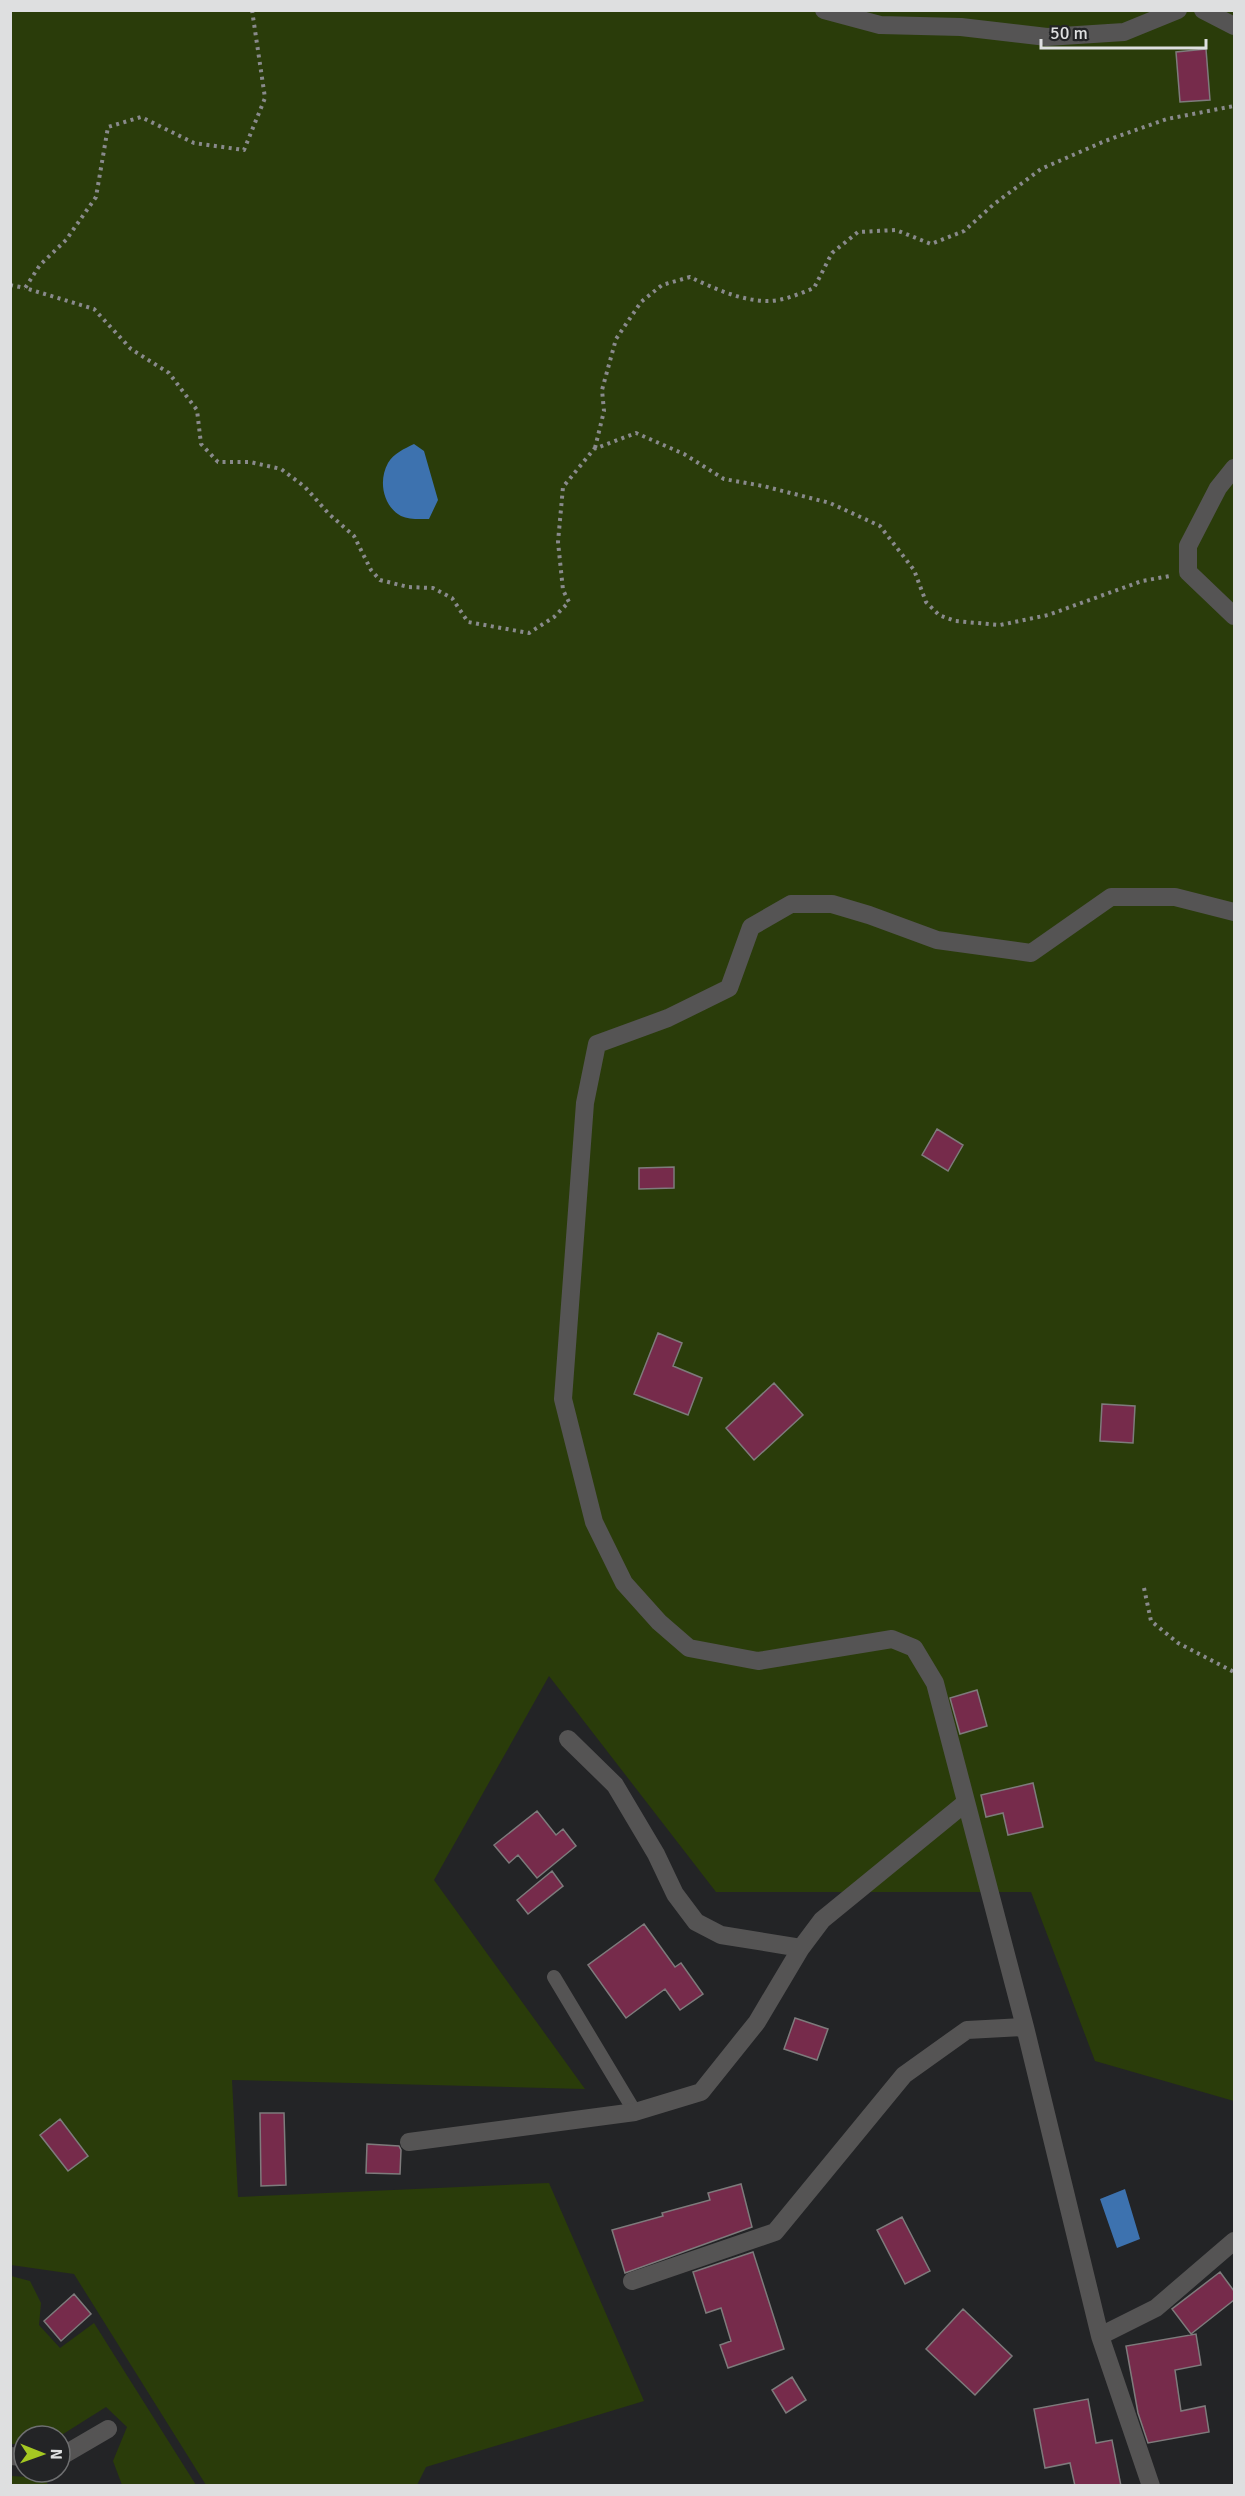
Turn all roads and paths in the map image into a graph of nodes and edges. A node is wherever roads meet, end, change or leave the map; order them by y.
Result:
1 (252, 10) edge
2 (824, 10) edge
3 (1178, 10) edge
4 (1203, 10) edge
5 (1234, 26) edge
6 (1234, 106) edge
7 (10, 285) edge
8 (25, 288) junction
9 (594, 449) junction
10 (1234, 468) edge
11 (1188, 572) junction
12 (1234, 616) edge
13 (1234, 912) edge
14 (1144, 1588) dead end
15 (1234, 1672) edge
16 (568, 1739) dead end
17 (964, 1804) junction
18 (801, 1948) junction
19 (554, 1977) dead end
20 (1025, 2027) junction
21 (635, 2112) junction
22 (409, 2142) dead end
23 (1234, 2241) edge
24 (632, 2281) dead end
25 (1100, 2336) junction
26 (108, 2429) dead end
27 (72, 2450) edge
28 (1151, 2486) edge

1 - 8 path
2 - 3 street
4 - 5 street
6 - 9 path
7 - 8 path
8 - 9 path
9 - 11 path
10 - 11 street
11 - 12 street
13 - 17 street
14 - 15 path
16 - 18 street
17 - 18 street
17 - 20 street
18 - 21 street
19 - 21 lane
20 - 24 street
20 - 25 street
21 - 22 street
23 - 25 street
25 - 28 street
26 - 27 street

